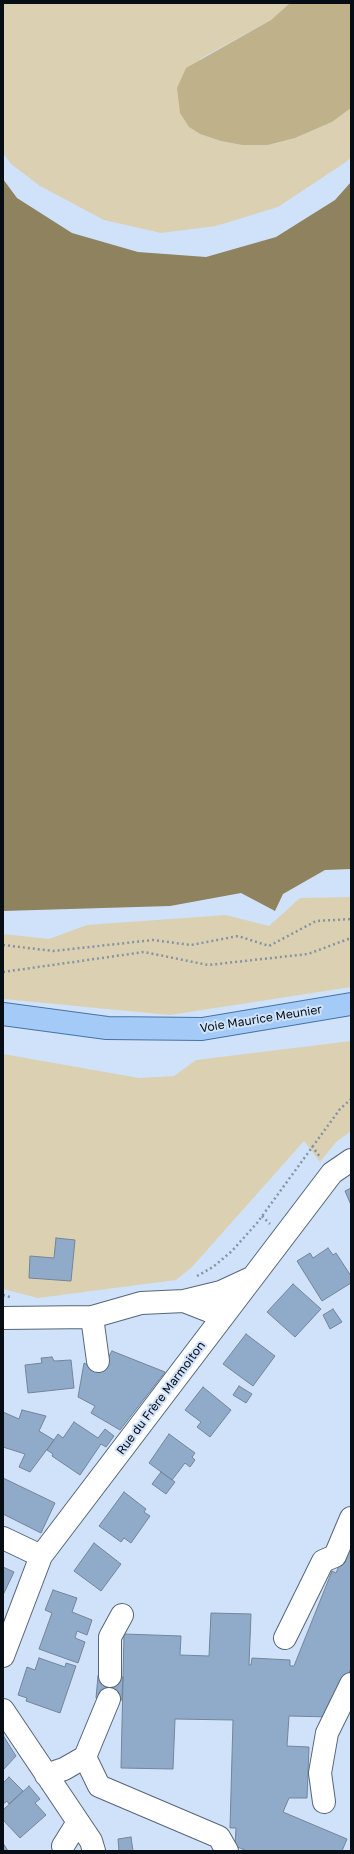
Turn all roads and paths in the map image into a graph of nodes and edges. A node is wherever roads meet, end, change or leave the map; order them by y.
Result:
1 (351, 919) edge
2 (351, 938) edge
3 (3, 945) edge
4 (3, 972) edge
5 (351, 1004) edge
6 (3, 1014) edge
7 (351, 1099) edge
8 (351, 1160) edge
9 (255, 1276) junction
10 (193, 1278) dead end
11 (3, 1295) edge
12 (18, 1298) dead end
13 (184, 1301) junction
14 (92, 1316) junction
15 (3, 1318) edge
16 (220, 1320) junction
17 (98, 1361) dead end
18 (351, 1518) edge
19 (3, 1538) edge
20 (41, 1556) junction
21 (122, 1615) dead end
22 (285, 1638) dead end
23 (3, 1656) edge
24 (110, 1676) dead end
25 (351, 1684) edge
26 (108, 1699) dead end
27 (3, 1710) edge
28 (85, 1757) junction
29 (46, 1775) junction
30 (324, 1802) dead end
31 (78, 1822) junction
32 (65, 1849) edge
33 (94, 1851) edge
34 (227, 1851) edge

1 - 3 path
2 - 4 path
5 - 6 main road, Voie Maurice Meunier
7 - 10 path
8 - 9 street, Rue du Frère Marmoiton
9 - 13 street
9 - 16 street, Rue du Frère Marmoiton
11 - 12 path
13 - 14 street
13 - 16 street
14 - 15 street
14 - 17 street
16 - 20 street, Rue du Frère Marmoiton
18 - 22 street
19 - 20 street
20 - 23 street, Rue du Frère Marmoiton
21 - 24 street
25 - 30 street
26 - 28 street
27 - 29 street
28 - 29 street
28 - 34 street
29 - 31 street
31 - 32 street
31 - 33 street

